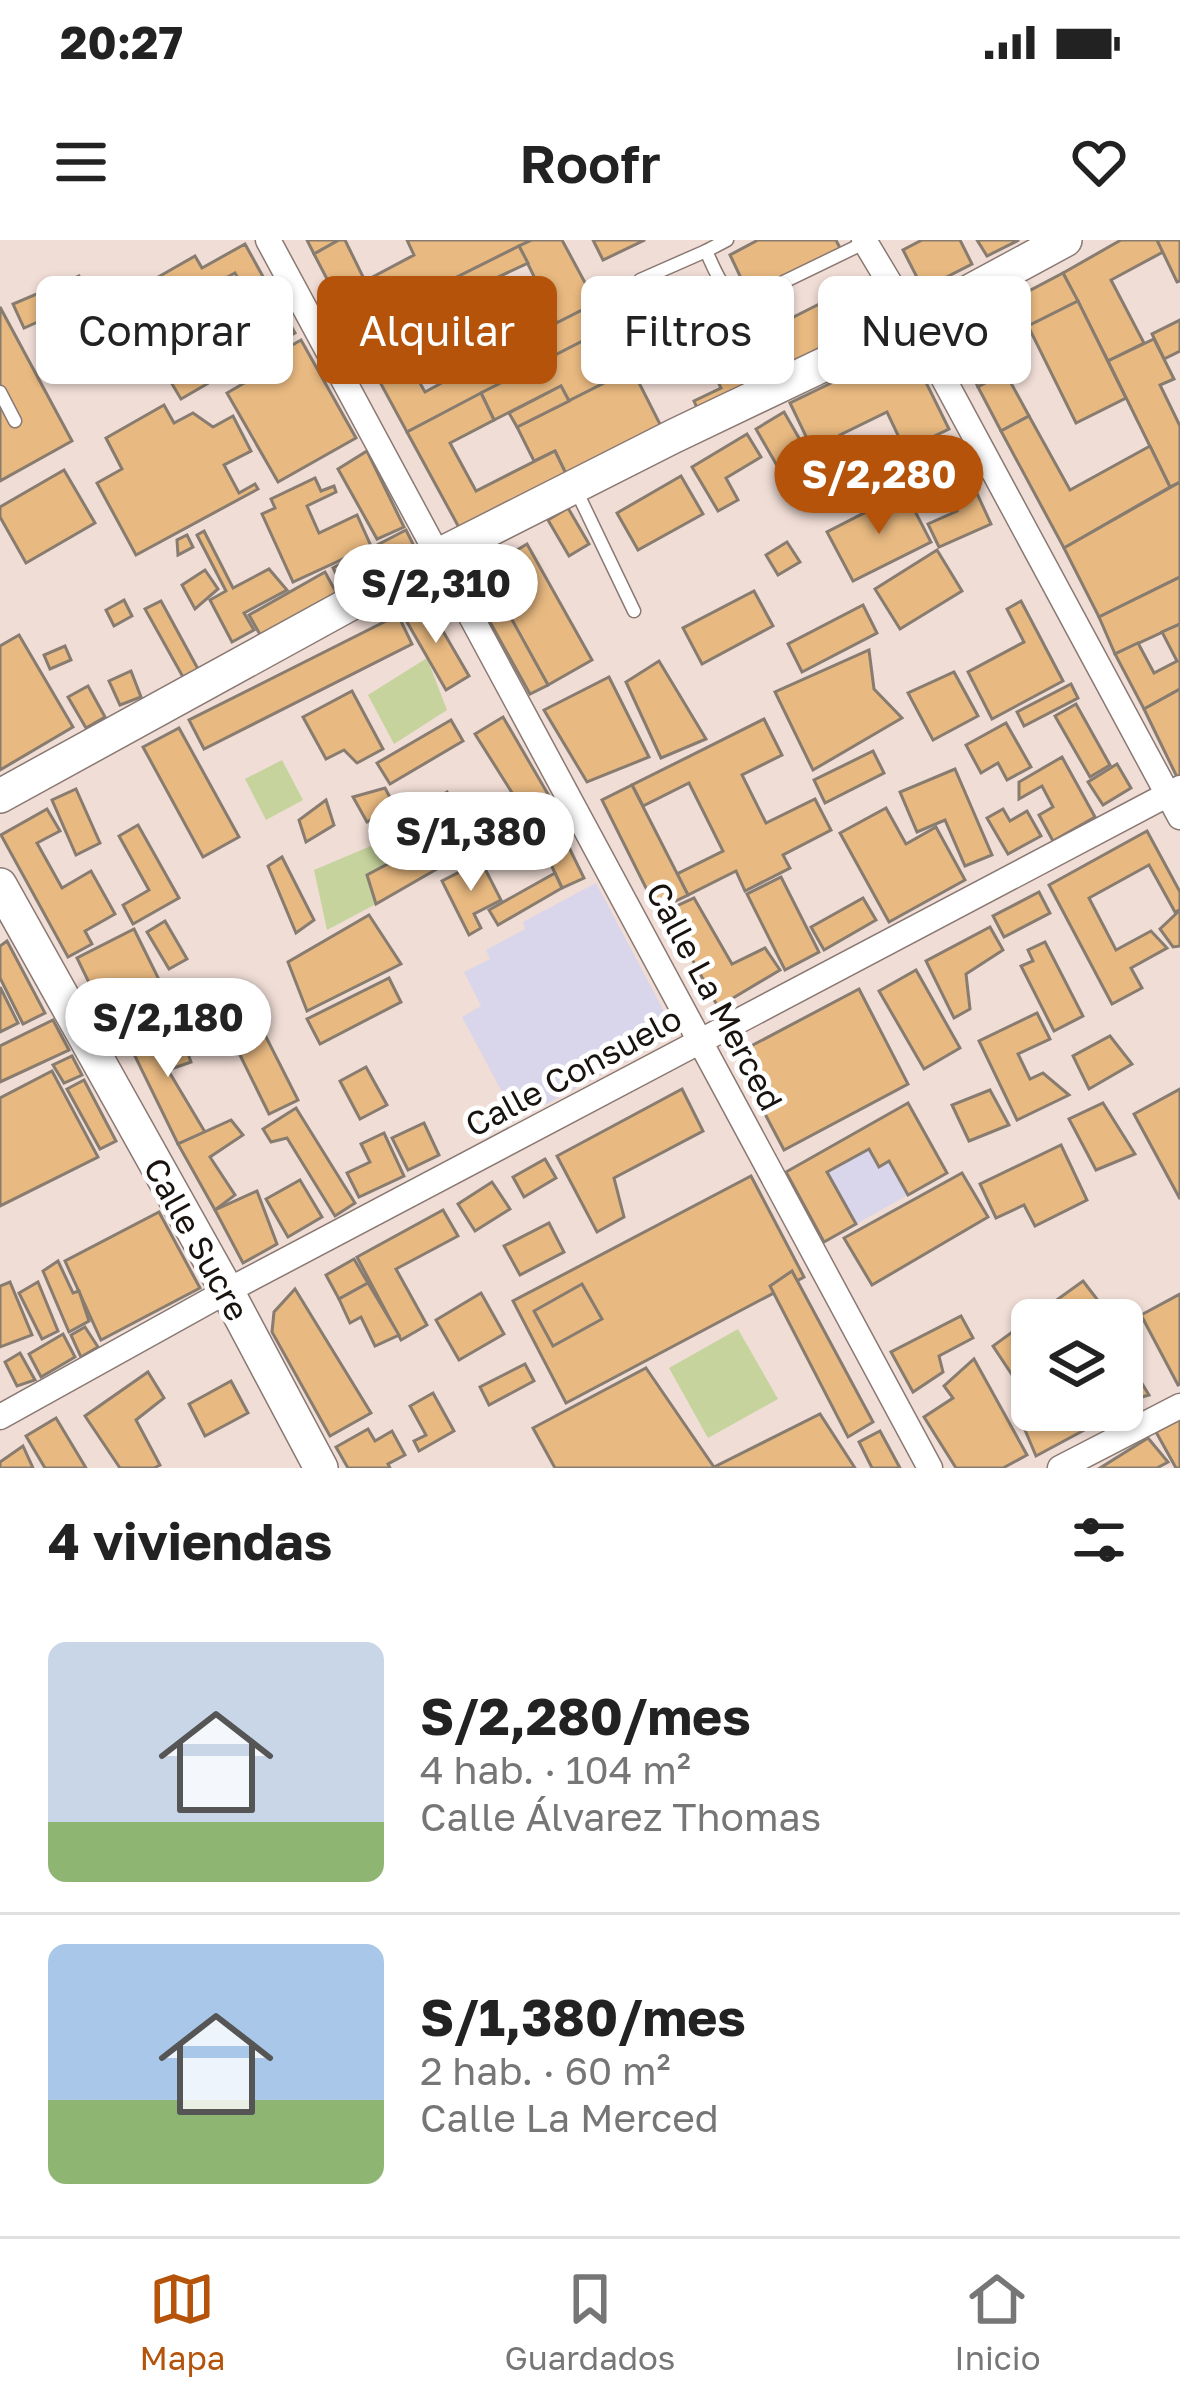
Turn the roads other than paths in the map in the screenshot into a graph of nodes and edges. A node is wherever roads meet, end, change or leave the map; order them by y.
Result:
1 (268, 240) edge
2 (727, 240) edge
3 (1065, 240) edge
4 (865, 241) edge
5 (706, 250) junction
6 (649, 276) edge
7 (886, 276) edge
8 (998, 276) edge
9 (818, 367) edge
10 (947, 384) edge
11 (0, 392) edge
12 (15, 421) dead end
13 (574, 487) junction
14 (439, 555) junction
15 (634, 611) dead end
16 (0, 796) edge
17 (1176, 800) edge
18 (0, 885) edge
19 (701, 1040) junction
20 (226, 1291) junction
21 (1180, 1406) edge
22 (0, 1417) edge
23 (321, 1468) edge
24 (930, 1468) edge
25 (1060, 1468) edge

1 - 14 street, Calle La Merced
2 - 5 lane
3 - 8 street
4 - 5 lane
4 - 7 street
5 - 6 lane
9 - 13 street
10 - 17 street
11 - 12 lane
13 - 14 street
13 - 15 lane
14 - 16 street
14 - 19 street, Calle La Merced
17 - 19 street, Calle Consuelo
18 - 20 street, Calle Sucre
19 - 20 street, Calle Consuelo
19 - 24 street, Calle La Merced
20 - 22 street, Calle Consuelo
20 - 23 street, Calle Sucre
21 - 25 street

